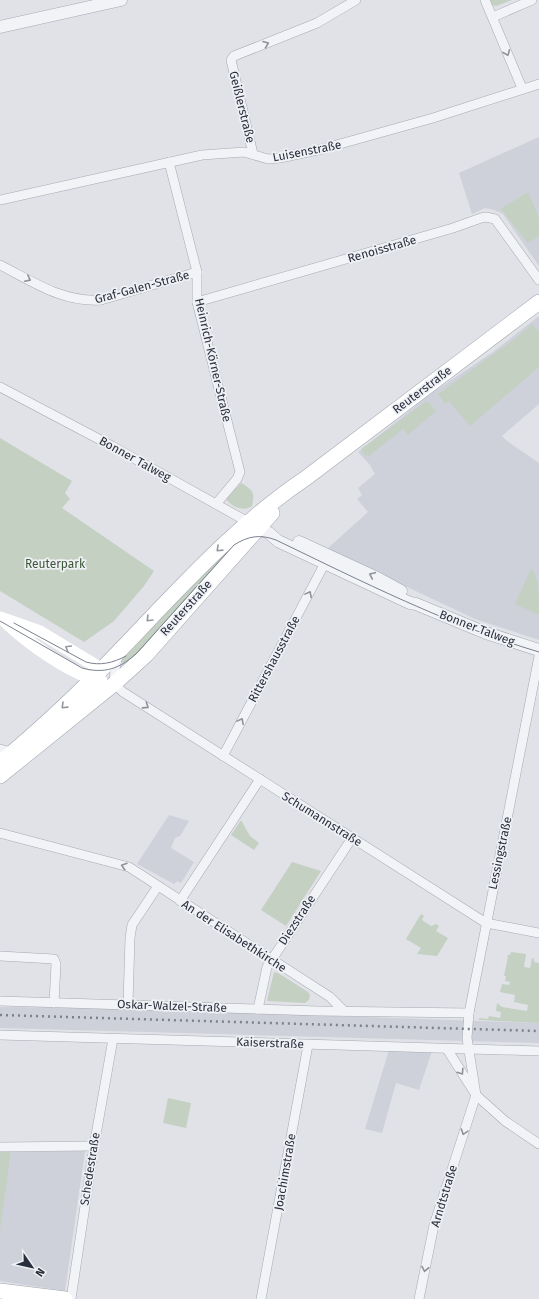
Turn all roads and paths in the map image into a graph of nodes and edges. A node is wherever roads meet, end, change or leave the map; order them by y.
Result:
1 (122, 0) edge
2 (356, 0) edge
3 (485, 0) edge
4 (532, 0) edge
5 (492, 17) junction
6 (0, 27) edge
7 (539, 84) edge
8 (522, 88) junction
9 (254, 154) junction
10 (169, 162) junction
11 (0, 200) edge
12 (0, 265) edge
13 (197, 272) junction
14 (539, 280) edge
15 (197, 302) junction
16 (539, 302) edge
17 (0, 387) edge
18 (216, 504) junction
19 (258, 527) junction
20 (325, 563) junction
21 (416, 604) junction
22 (2, 620) edge
23 (121, 648) junction
24 (539, 650) edge
25 (539, 656) edge
26 (97, 676) junction
27 (114, 684) junction
28 (73, 716) junction
29 (0, 749) edge
30 (16, 749) junction
31 (223, 756) junction
32 (0, 763) edge
33 (0, 776) edge
34 (260, 779) junction
35 (0, 833) edge
36 (352, 838) junction
37 (158, 886) junction
38 (180, 901) junction
39 (486, 922) junction
40 (539, 934) edge
41 (0, 956) edge
42 (271, 960) junction
43 (0, 1001) edge
44 (54, 1002) junction
45 (128, 1004) junction
46 (258, 1009) junction
47 (344, 1011) junction
48 (469, 1014) junction
49 (0, 1035) edge
50 (110, 1038) junction
51 (304, 1044) junction
52 (447, 1049) junction
53 (468, 1050) junction
54 (539, 1051) edge
55 (476, 1095) junction
56 (539, 1144) edge
57 (94, 1146) junction
58 (0, 1147) edge
59 (0, 1291) edge
60 (65, 1299) edge
61 (71, 1299) edge
62 (261, 1299) edge
63 (419, 1299) edge

1 - 6 street
9 -> 2 street, Geißlerstraße
3 - 5 street
4 - 5 street
5 -> 8 street
7 - 8 street, Luisenstraße
8 - 9 street, Luisenstraße
9 - 10 street, Luisenstraße
10 - 11 street, Luisenstraße
10 - 13 street, Heinrich-Körner-Straße
12 -> 13 street, Graf-Galen-Straße
13 - 15 street, Heinrich-Körner-Straße
14 - 15 street, Renoisstraße
15 - 18 street, Heinrich-Körner-Straße
16 - 19 main road, Reuterstraße
17 - 18 street, Bonner Talweg
18 - 19 street, Bonner Talweg
19 - 20 street, Bonner Talweg
21 -> 19 street, Bonner Talweg
19 -> 23 main road, Reuterstraße
19 - 27 main road, Reuterstraße
20 - 21 street, Bonner Talweg
31 -> 20 street, Rittershausstraße
21 - 24 street, Bonner Talweg
22 - 26 main road
23 - 26 main road, Reuterstraße
23 - 27 street, Reuterstraße
25 - 39 street, Lessingstraße
26 - 27 main road
26 - 28 main road
26 -> 30 main road, Reuterstraße
27 - 28 main road, Reuterstraße
27 -> 31 street, Schumannstraße
28 - 33 main road, Reuterstraße
29 - 30 street
30 - 32 main road, Reuterstraße
31 - 34 street, Schumannstraße
34 - 36 street, Schumannstraße
34 - 38 street
37 -> 35 street, An der Elisabethkirche
36 - 39 street, Schumannstraße
36 - 42 street, Diezstraße
37 - 38 street, An der Elisabethkirche
37 - 45 street
38 - 42 street, An der Elisabethkirche
39 - 40 street, Schumannstraße
39 - 48 street, Lessingstraße
41 - 44 street
42 - 46 street, Diezstraße
42 - 47 street, An der Elisabethkirche
43 - 44 street, Oskar-Walzel-Straße
44 - 45 street, Oskar-Walzel-Straße
45 - 46 street, Oskar-Walzel-Straße
46 - 47 street, Oskar-Walzel-Straße
47 - 48 street
48 - 53 street, Lessingstraße
49 - 50 street, Kaiserstraße
50 - 51 street, Kaiserstraße
50 - 57 street, Schedestraße
51 - 52 street, Kaiserstraße
51 - 62 street, Joachimstraße
52 - 53 street, Kaiserstraße
52 -> 55 street
53 - 54 street, Kaiserstraße
53 - 55 street, Lessingstraße
55 - 56 street
55 -> 63 street, Arndtstraße
57 - 58 street
57 - 61 street, Schedestraße
59 - 60 main road

